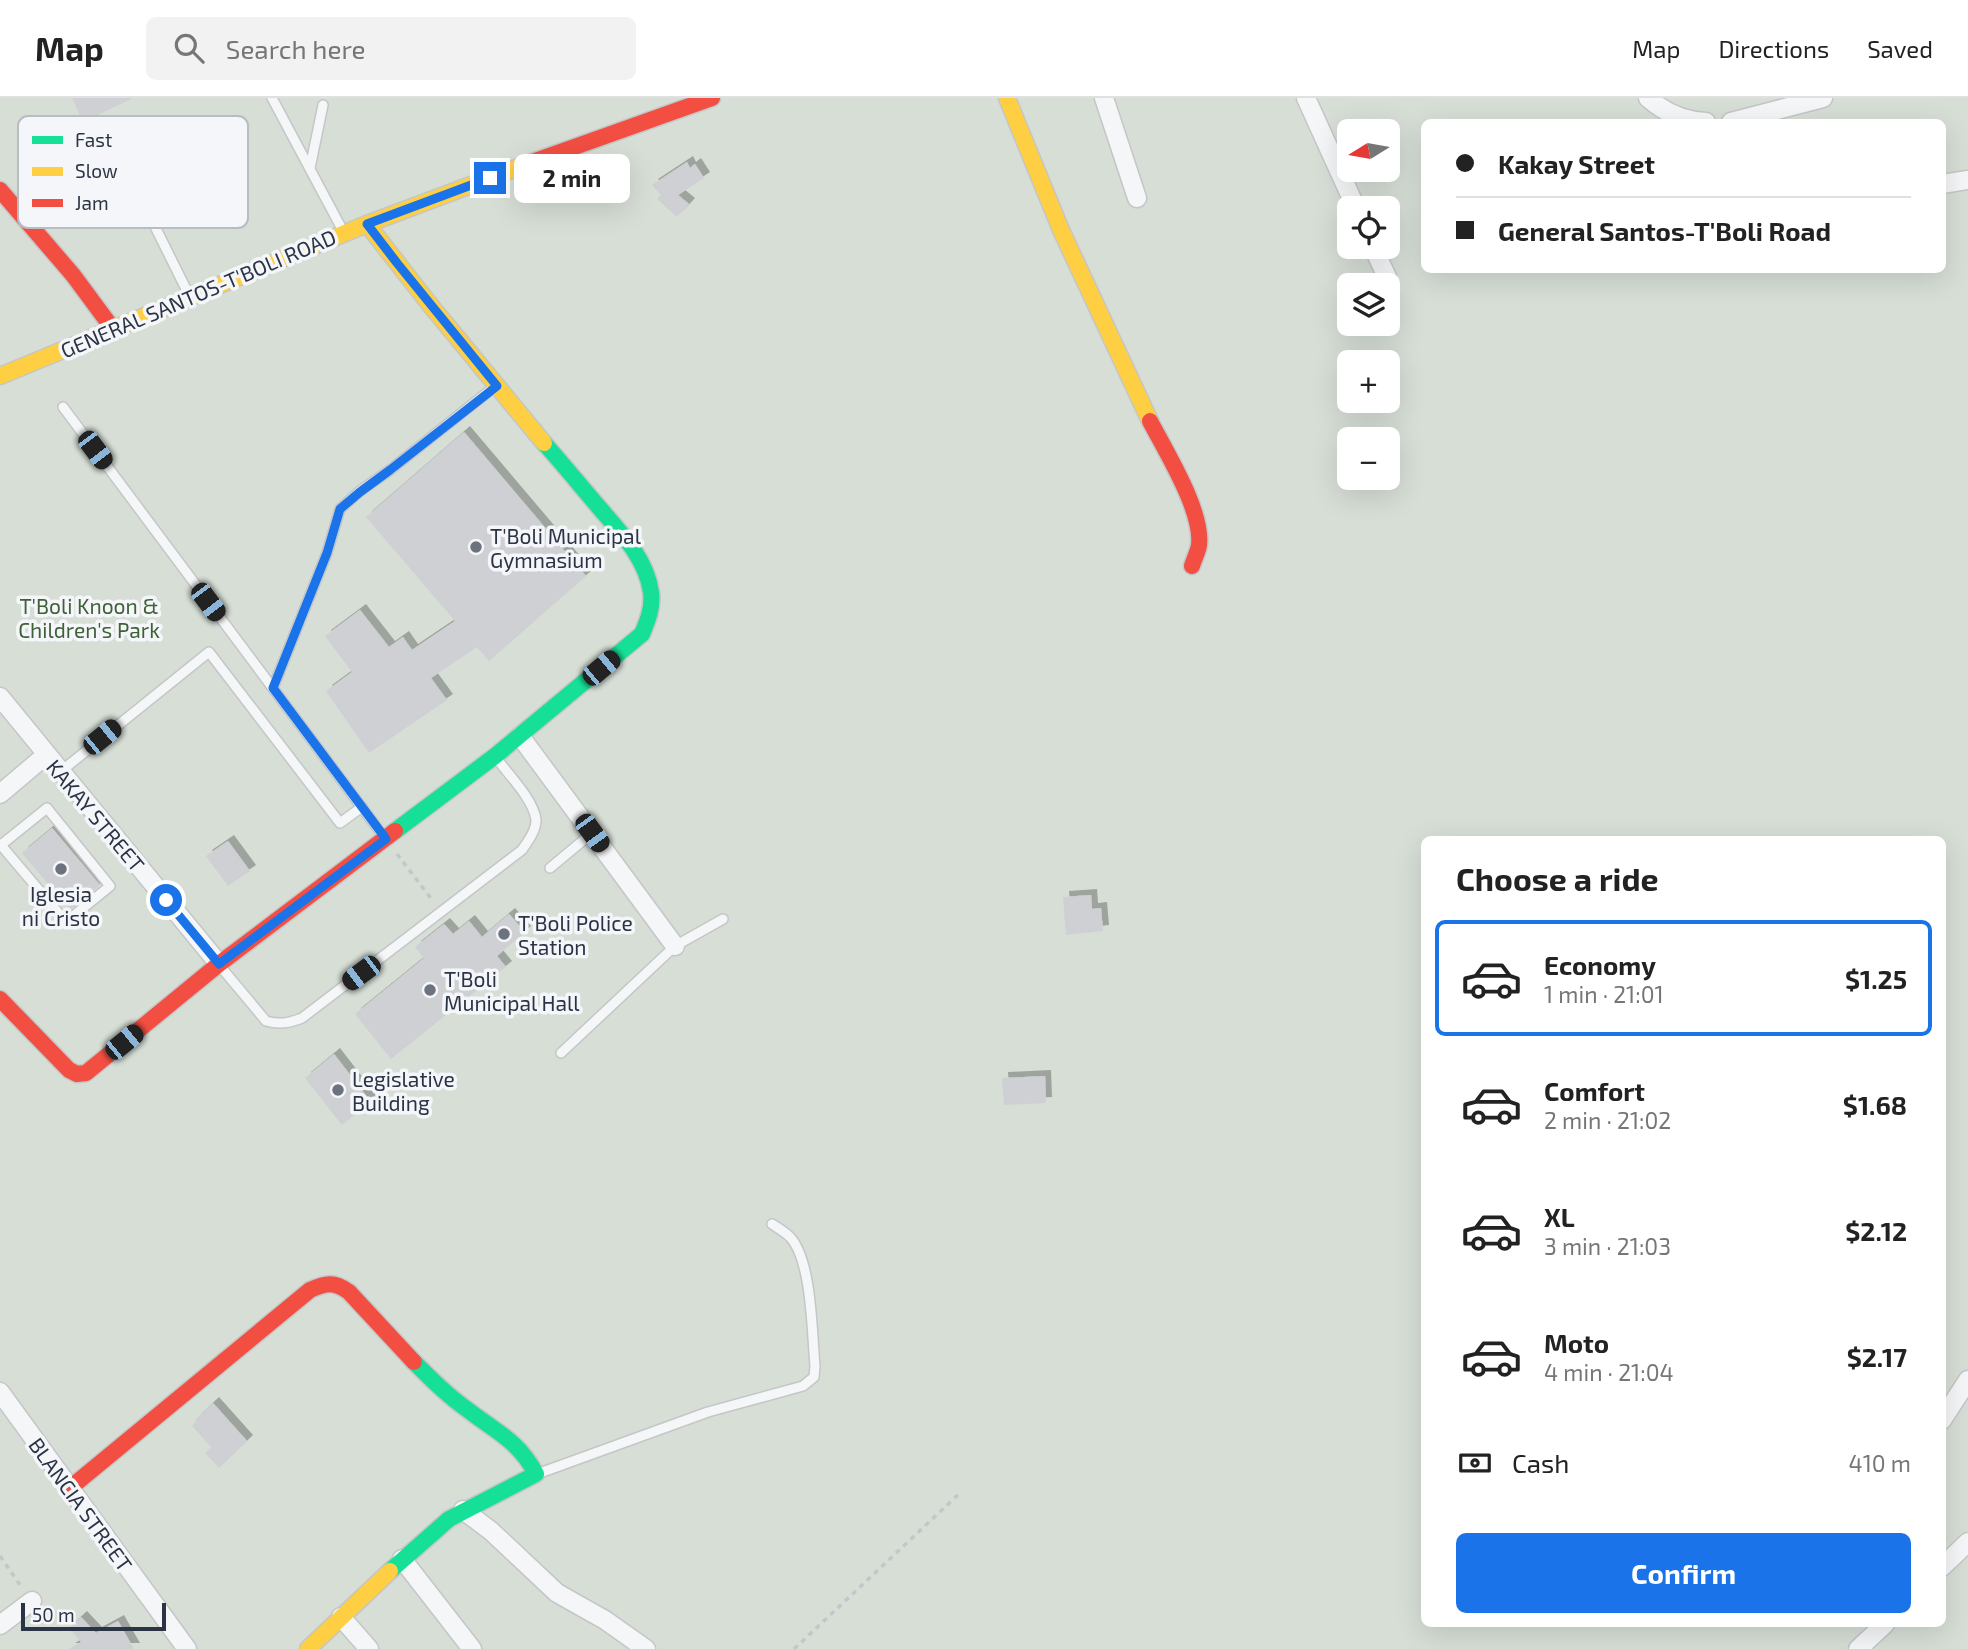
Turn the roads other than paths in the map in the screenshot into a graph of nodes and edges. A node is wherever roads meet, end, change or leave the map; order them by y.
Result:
1 (272, 98) edge
2 (712, 98) edge
3 (1007, 98) edge
4 (1104, 98) edge
5 (1306, 98) edge
6 (1648, 98) edge
7 (1823, 98) edge
8 (323, 104) dead end
9 (1691, 119) edge
10 (1742, 119) edge
11 (310, 168) junction
12 (1968, 180) edge
13 (1946, 183) edge
14 (0, 190) edge
15 (1351, 196) edge
16 (1137, 198) dead end
17 (18, 210) edge
18 (367, 224) junction
19 (34, 228) edge
20 (156, 228) edge
21 (344, 233) junction
22 (190, 297) junction
23 (113, 329) junction
24 (0, 376) edge
25 (497, 386) junction
26 (62, 407) dead end
27 (1192, 566) dead end
28 (273, 688) junction
29 (0, 697) edge
30 (520, 736) junction
31 (46, 755) junction
32 (495, 756) junction
33 (60, 772) junction
34 (0, 794) edge
35 (362, 807) junction
36 (592, 833) junction
37 (386, 839) junction
38 (1, 845) edge
39 (550, 868) dead end
40 (723, 919) dead end
41 (675, 946) junction
42 (219, 964) junction
43 (0, 999) edge
44 (561, 1053) dead end
45 (772, 1224) dead end
46 (1968, 1381) edge
47 (0, 1392) edge
48 (1946, 1414) edge
49 (536, 1474) junction
50 (70, 1488) junction
51 (463, 1510) junction
52 (1968, 1542) edge
53 (402, 1559) junction
54 (1946, 1563) edge
55 (32, 1601) road end
56 (341, 1617) junction
57 (0, 1625) edge
58 (1882, 1627) edge
59 (187, 1649) edge
60 (308, 1649) edge
61 (369, 1649) edge
62 (472, 1649) edge
63 (646, 1649) edge
64 (1858, 1649) edge

1 - 11 lane
2 - 18 street, GENERAL SANTOS-T'BOLI ROAD
3 - 27 street
4 - 16 street
5 - 15 street
6 - 9 street
7 - 10 street
8 - 11 lane
11 - 21 lane
12 - 13 street
14 - 17 street
18 - 21 street, GENERAL SANTOS-T'BOLI ROAD
18 - 25 street
19 - 23 street
20 - 22 lane
21 - 22 street, GENERAL SANTOS-T'BOLI ROAD
22 - 23 street, GENERAL SANTOS-T'BOLI ROAD
23 - 24 street, GENERAL SANTOS-T'BOLI ROAD
25 - 28 lane
25 - 30 street
26 - 28 lane
28 - 35 lane
29 - 31 street, KAKAY STREET
30 - 32 street
30 - 36 street
31 - 33 street, KAKAY STREET
31 - 34 street
32 - 37 street
32 - 42 lane
33 - 35 lane
33 - 42 street, KAKAY STREET
35 - 37 lane
36 - 39 lane
36 - 41 street
37 - 42 street
38 - 38 lane
40 - 41 lane
41 - 44 lane
42 - 43 street
45 - 49 lane
46 - 48 street
47 - 50 street, BLANCIA STREET
49 - 50 street
49 - 51 street
50 - 59 street, BLANCIA STREET
51 - 53 street
51 - 63 street
52 - 54 street
53 - 56 street
53 - 62 street
55 - 57 street
56 - 60 street
56 - 61 street
58 - 64 street

